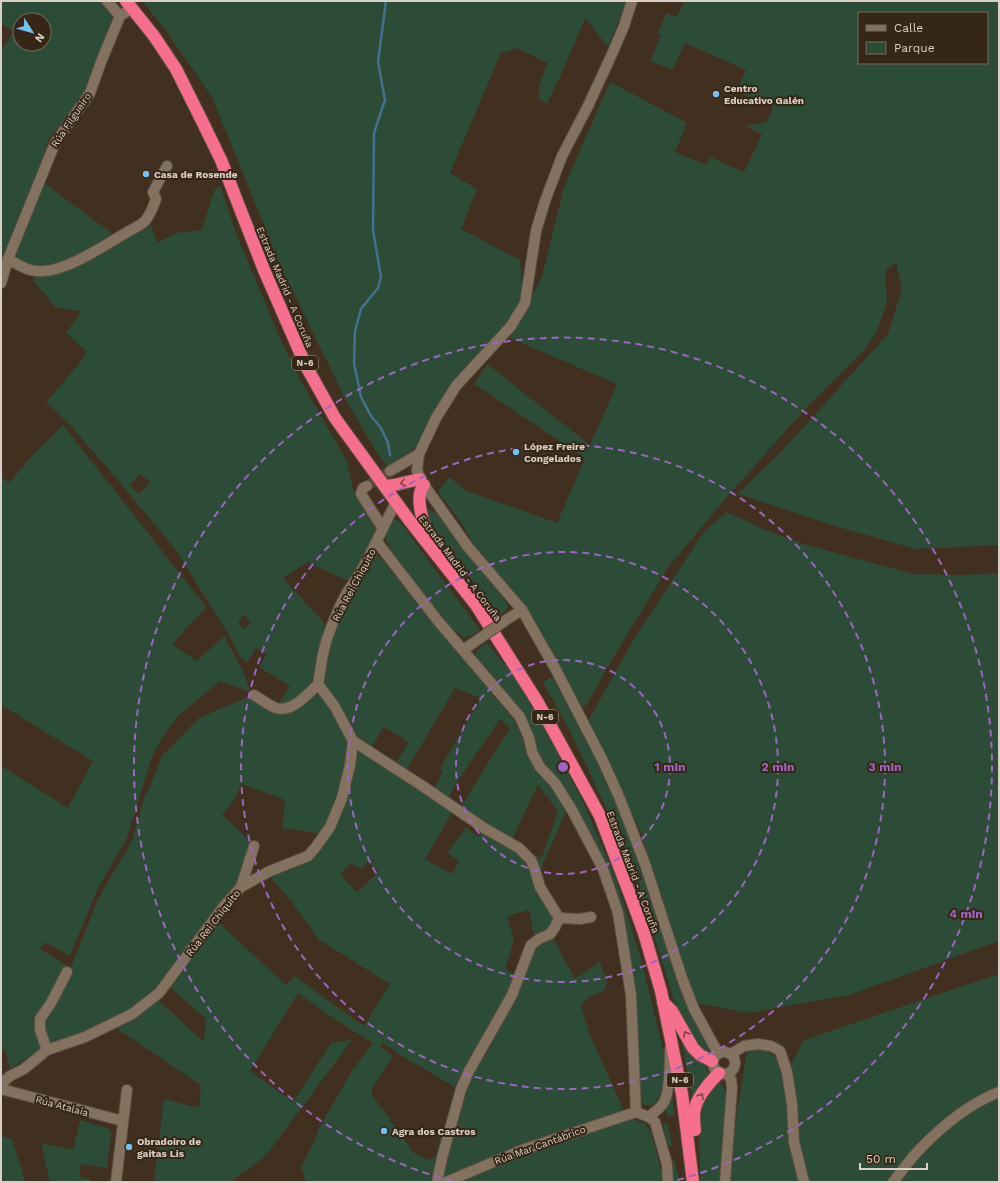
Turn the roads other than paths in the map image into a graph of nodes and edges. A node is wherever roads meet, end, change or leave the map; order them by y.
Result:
1 (107, 1) edge
2 (632, 1) edge
3 (129, 5) edge
4 (120, 16) junction
5 (167, 166) dead end
6 (8, 259) junction
7 (1, 283) edge
8 (419, 454) junction
9 (390, 471) tunnel mouth
10 (422, 482) junction
11 (367, 486) dead end
12 (384, 486) junction
13 (396, 502) junction
14 (382, 527) junction
15 (377, 542) junction
16 (432, 549) junction
17 (522, 610) junction
18 (463, 650) junction
19 (318, 684) junction
20 (254, 695) dead end
21 (353, 741) junction
22 (254, 846) dead end
23 (241, 887) junction
24 (591, 917) dead end
25 (559, 918) junction
26 (67, 972) dead end
27 (662, 1001) junction
28 (671, 1041) junction
29 (47, 1050) junction
30 (731, 1054) junction
31 (715, 1057) junction
32 (723, 1074) junction
33 (1, 1084) edge
34 (1, 1089) edge
35 (127, 1090) dead end
36 (999, 1092) edge
37 (636, 1112) junction
38 (649, 1117) junction
39 (123, 1121) junction
40 (691, 1161) junction
41 (116, 1182) edge
42 (437, 1182) edge
43 (446, 1182) edge
44 (668, 1182) edge
45 (693, 1182) edge
46 (725, 1182) edge
47 (804, 1182) edge
48 (893, 1182) edge

1 - 4 street
2 - 8 street
3 - 4 street
3 - 12 highway, Estrada Madrid - A Coruña / N-6
4 - 6 street, Rúa Filgueiro
5 - 6 street
6 - 7 street, Rúa Filgueiro
8 - 9 street
8 - 10 street
10 -> 12 highway
10 - 16 highway
10 - 17 street
11 - 14 street
12 - 13 highway, Estrada Madrid - A Coruña / N-6
13 - 14 street, Rúa Rei Chiquito
13 - 16 highway, Estrada Madrid - A Coruña / N-6
14 - 15 street, Rúa Rei Chiquito
15 - 18 street
15 - 19 street, Rúa Rei Chiquito
16 - 27 highway, Estrada Madrid - A Coruña / N-6
17 - 18 street, bridge
17 - 31 street
18 - 37 street
19 - 20 street
19 - 21 street
21 - 23 street, Rúa Rei Chiquito
21 - 25 street
22 - 23 street
23 - 29 street, Rúa Rei Chiquito
24 - 25 street
25 - 42 street
26 - 29 street
27 - 28 highway, Estrada Madrid - A Coruña / N-6
31 -> 27 highway
28 - 38 street
28 - 40 highway, Estrada Madrid - A Coruña / N-6
29 - 33 street, Rúa Rei Chiquito
30 - 31 street
30 - 32 street
30 - 47 street
31 - 32 street
40 -> 32 highway
32 - 46 street
34 - 39 street, Rúa Atalaia
35 - 39 street
36 - 48 street
37 - 38 street
37 - 43 street, Rúa Mar Cantábrico
38 - 44 street
39 - 41 street
40 - 45 highway, Estrada Madrid - A Coruña / N-6

